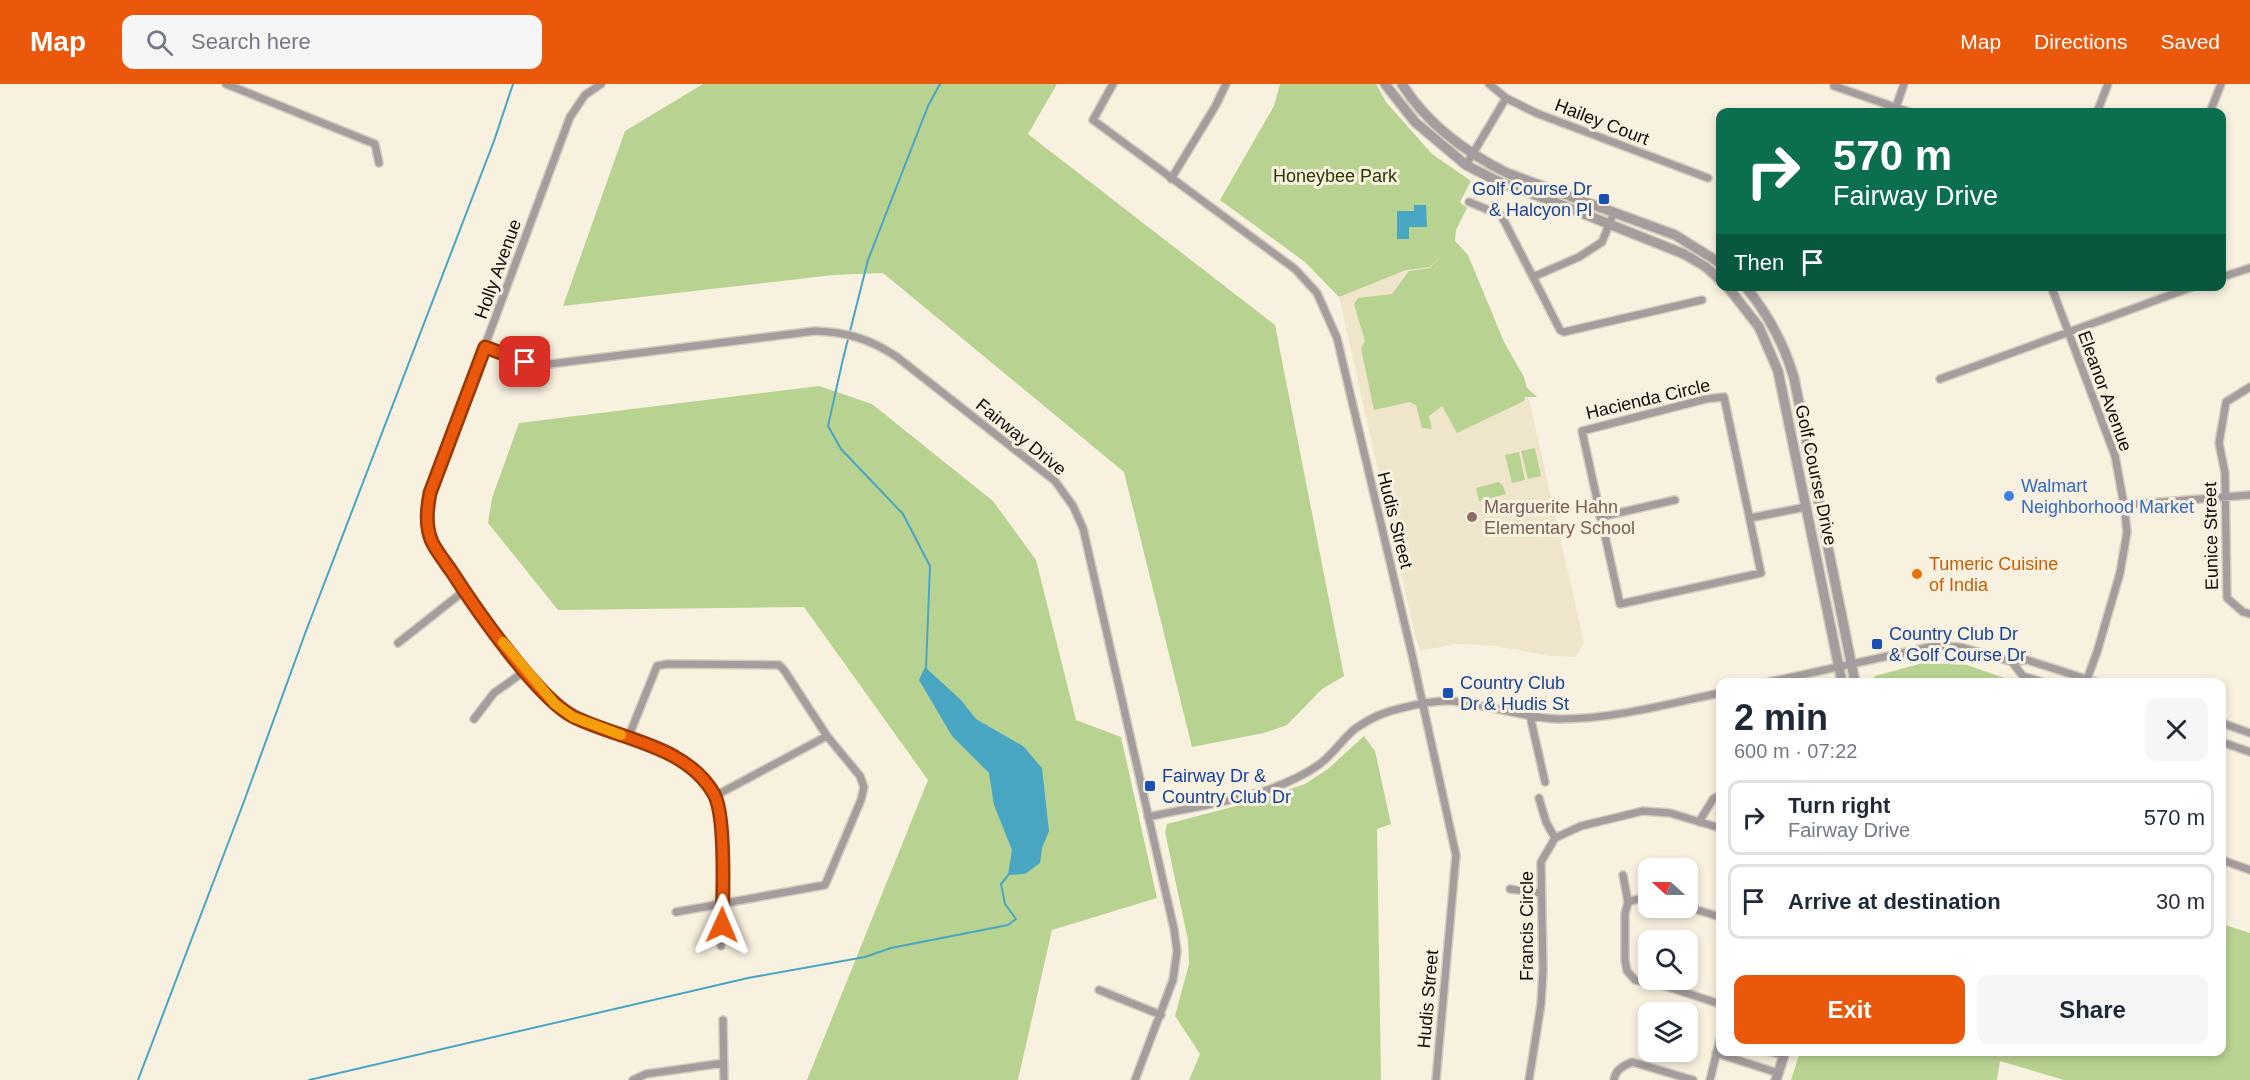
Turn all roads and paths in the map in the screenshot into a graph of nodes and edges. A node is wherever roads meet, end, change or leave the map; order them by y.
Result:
1 (226, 84) edge
2 (601, 84) edge
3 (1113, 84) edge
4 (1226, 84) edge
5 (1385, 84) edge
6 (1402, 84) edge
7 (1489, 84) edge
8 (1904, 84) edge
9 (2108, 84) edge
10 (2221, 84) edge
11 (1834, 86) dead end
12 (1506, 98) junction
13 (1896, 107) joint
14 (2099, 108) edge
15 (2212, 108) edge
16 (1472, 154) junction
17 (379, 163) dead end
18 (1466, 165) junction
19 (1708, 178) dead end
20 (1171, 179) junction
21 (1469, 202) dead end
22 (1614, 212) junction
23 (1610, 224) junction
24 (1716, 261) edge
25 (2250, 268) edge
26 (1716, 276) edge
27 (2226, 276) edge
28 (1533, 277) junction
29 (1731, 291) edge
30 (1749, 291) edge
31 (2053, 291) edge
32 (2181, 291) edge
33 (1701, 300) dead end
34 (2067, 333) junction
35 (485, 347) junction
36 (1940, 379) dead end
37 (2250, 387) edge
38 (2250, 495) edge
39 (2225, 496) junction
40 (1675, 500) dead end
41 (2124, 505) junction
42 (1806, 507) junction
43 (1600, 517) junction
44 (1750, 518) junction
45 (464, 591) junction
46 (2250, 614) edge
47 (398, 643) dead end
48 (2012, 662) junction
49 (1852, 664) junction
50 (1839, 667) junction
51 (525, 671) junction
52 (1788, 678) edge
53 (1841, 678) edge
54 (1854, 678) edge
55 (2029, 678) edge
56 (2078, 678) edge
57 (2087, 678) edge
58 (1716, 694) edge
59 (1423, 704) junction
60 (1530, 716) junction
61 (474, 719) dead end
62 (2226, 724) edge
63 (2250, 733) edge
64 (827, 736) junction
65 (628, 738) junction
66 (2226, 743) edge
67 (2250, 752) edge
68 (1545, 782) dead end
69 (715, 796) junction
70 (1716, 797) edge
71 (1539, 798) dead end
72 (1148, 817) junction
73 (1699, 822) junction
74 (1716, 827) edge
75 (1556, 838) junction
76 (2226, 861) edge
77 (2250, 870) edge
78 (1623, 875) dead end
79 (1510, 889) dead end
80 (1541, 893) junction
81 (1638, 899) edge
82 (1628, 902) junction
83 (722, 904) junction
84 (1698, 910) edge
85 (676, 912) dead end
86 (1716, 916) edge
87 (721, 946) dead end
88 (1099, 990) dead end
89 (1716, 1003) edge
90 (1161, 1014) junction
91 (723, 1020) dead end
92 (1716, 1053) edge
93 (1724, 1056) edge
94 (1783, 1056) edge
95 (724, 1064) junction
96 (1777, 1076) edge
97 (633, 1080) edge
98 (724, 1080) edge
99 (1135, 1080) edge
100 (1436, 1080) edge
101 (1529, 1080) edge
102 (1614, 1080) edge
103 (1693, 1080) edge
104 (1710, 1080) edge

1 - 17 street
2 - 35 street, Holly Avenue
3 - 20 street, Hudis Street
4 - 20 street
5 - 18 street
6 - 16 street
7 - 12 street, Hailey Court
8 - 13 street
9 - 14 street
10 - 15 street
11 - 13 street
12 - 16 street
12 - 19 street, Hailey Court
16 - 18 street
16 - 22 street
18 - 23 street
20 - 59 street, Hudis Street
21 - 28 street
22 - 23 street
22 - 24 street
23 - 26 street
23 - 28 street
25 - 27 street
28 - 33 street
29 - 42 street, Golf Course Drive
30 - 49 street, Golf Course Drive
31 - 34 street, Eleanor Avenue
32 - 34 street
34 - 36 street
34 - 41 street, Eleanor Avenue
35 - 45 street, Holly Avenue
35 - 72 street, Fairway Drive
37 - 39 street, Eunice Street
38 - 39 street
39 - 41 street
39 - 46 street, Eunice Street
40 - 43 street
41 - 57 street, Eleanor Avenue
42 - 44 street
42 - 50 street, Golf Course Drive
43 - 44 street, Hacienda Circle
43 - 44 street, Hacienda Circle
45 - 47 street
45 - 51 street, Holly Avenue
48 - 49 street
48 - 55 street
48 - 56 street
49 - 50 street
49 - 54 street, Golf Course Drive
50 - 52 street
50 - 53 street, Golf Course Drive
51 - 61 street
51 - 65 street, Holly Avenue
58 - 60 street
59 - 60 street
59 - 72 street
59 - 100 street, Hudis Street
60 - 68 street
62 - 63 street
64 - 65 street
64 - 69 street
64 - 83 street
65 - 69 street, Holly Avenue
66 - 67 street
69 - 83 street, Holly Avenue
70 - 73 street
71 - 75 street
72 - 90 street, Fairway Drive
73 - 74 street
73 - 75 street
75 - 80 street, Francis Circle
76 - 77 street
78 - 82 street
79 - 80 street
80 - 101 street, Francis Circle
81 - 82 street
82 - 89 street
83 - 85 street
83 - 87 street, Holly Avenue
84 - 86 street
88 - 90 street
90 - 99 street, Fairway Drive
91 - 95 street
92 - 104 street
93 - 96 street
94 - 96 street
95 - 97 street
95 - 98 street
102 - 103 street

